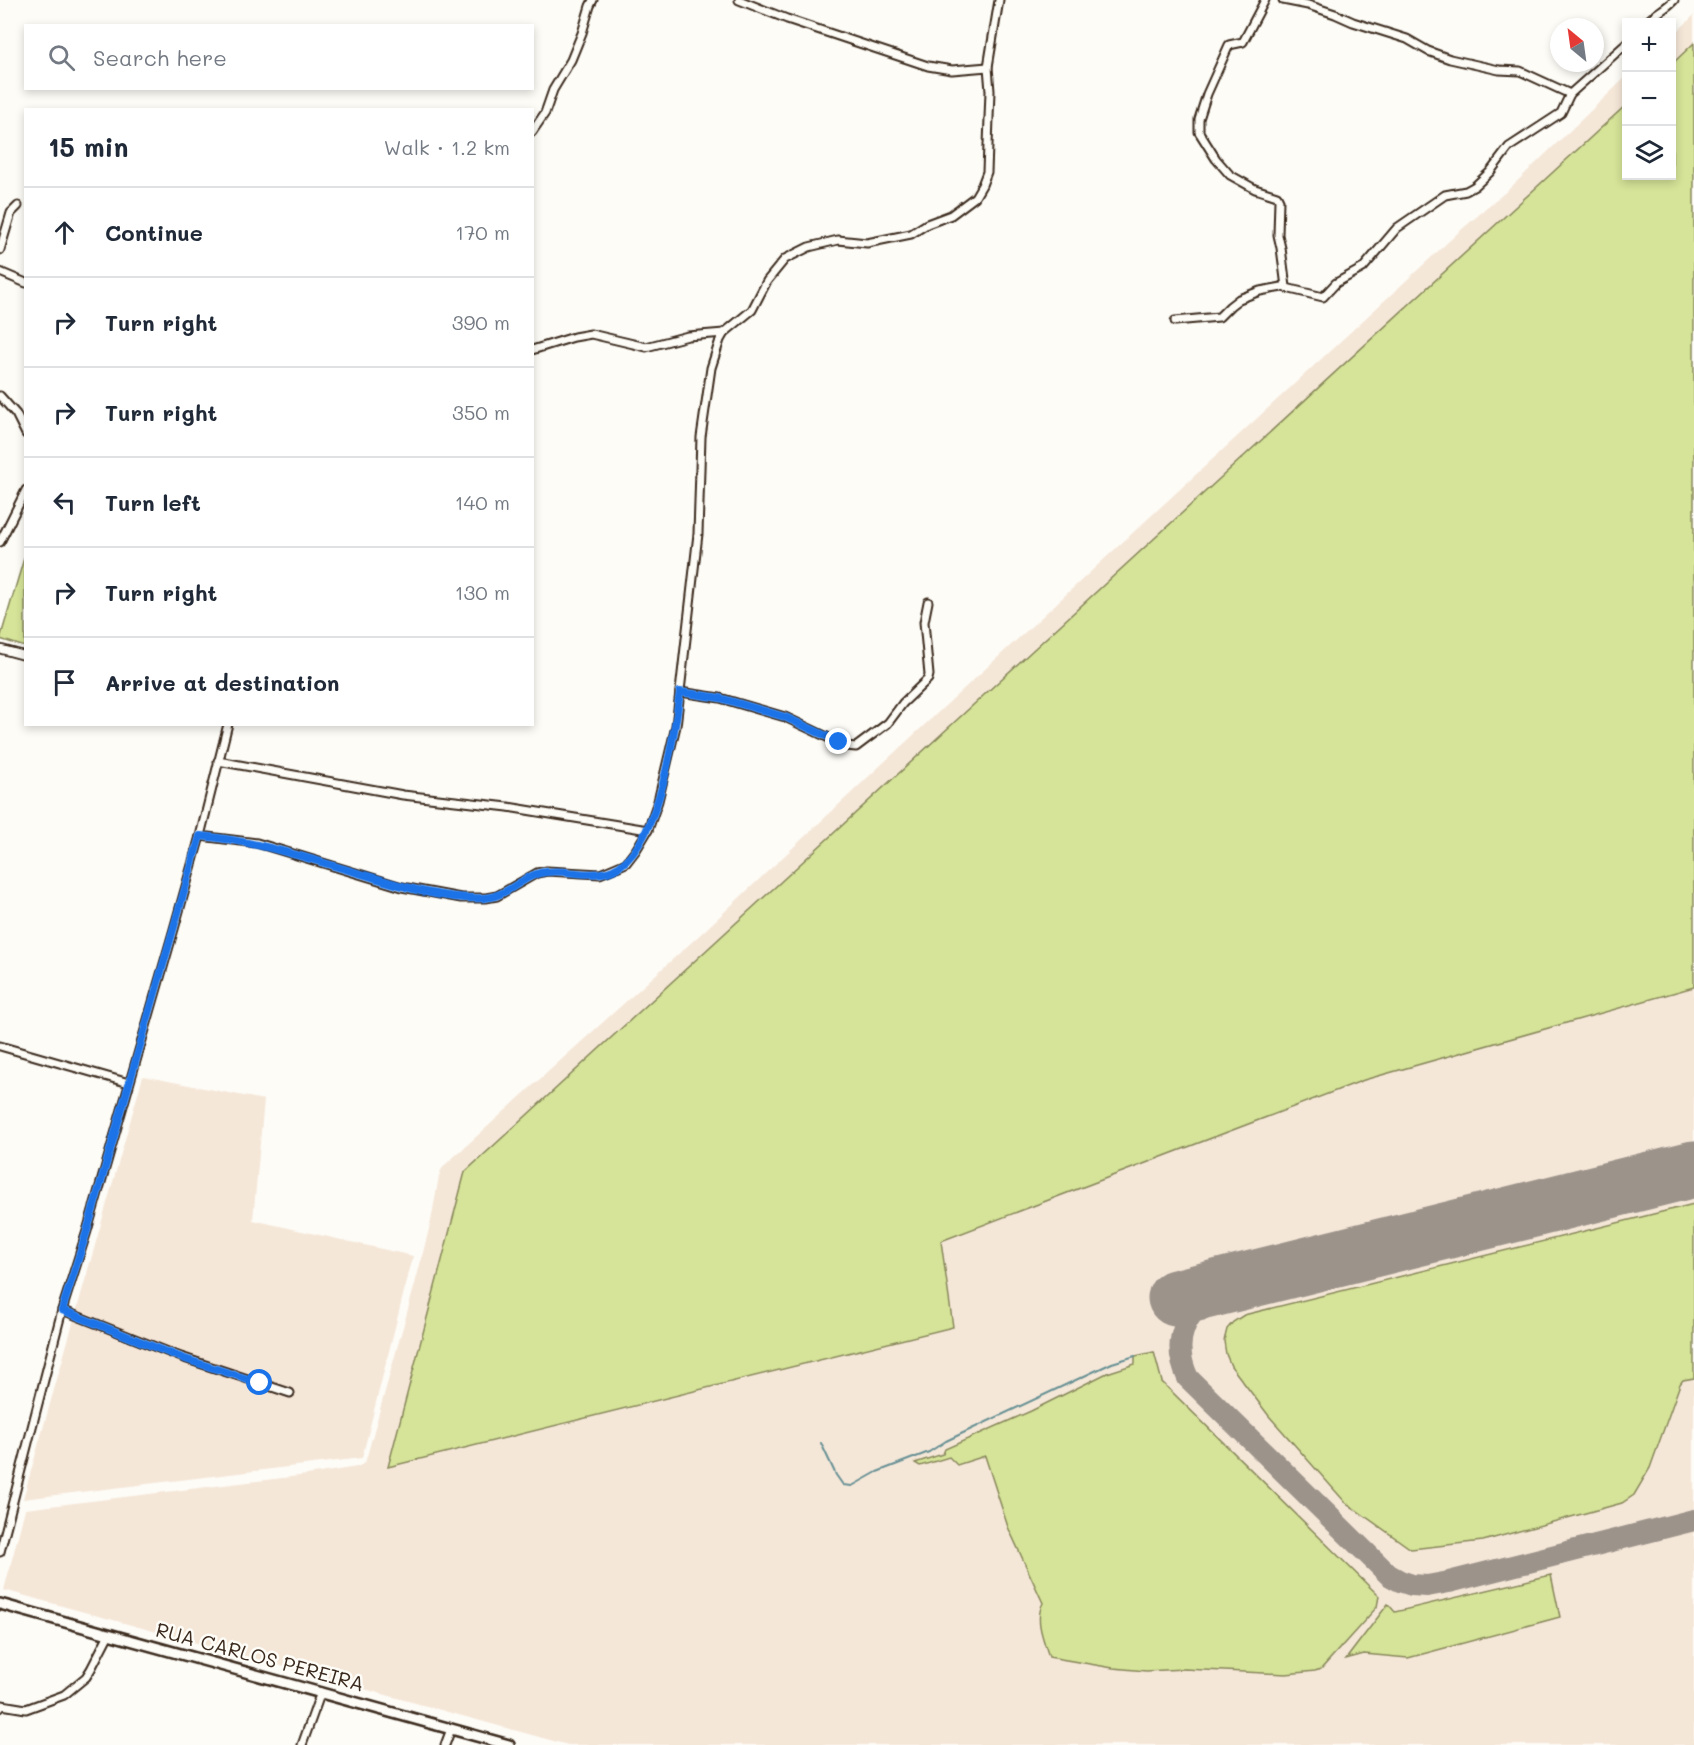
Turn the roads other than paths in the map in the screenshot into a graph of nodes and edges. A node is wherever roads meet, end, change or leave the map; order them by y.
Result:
1 (593, 0) edge
2 (739, 0) edge
3 (999, 0) edge
4 (1265, 0) edge
5 (1283, 0) edge
6 (1674, 0) edge
7 (1651, 18) edge
8 (1622, 48) edge
9 (988, 67) junction
10 (1570, 94) junction
11 (534, 129) edge
12 (18, 206) dead end
13 (0, 250) edge
14 (0, 272) edge
15 (24, 282) edge
16 (1286, 286) junction
17 (1175, 321) dead end
18 (724, 333) junction
19 (534, 349) edge
20 (0, 396) edge
21 (24, 421) edge
22 (24, 494) edge
23 (0, 542) edge
24 (928, 602) dead end
25 (0, 649) edge
26 (24, 655) edge
27 (680, 692) junction
28 (227, 726) edge
29 (218, 761) junction
30 (648, 830) junction
31 (200, 836) junction
32 (0, 1046) edge
33 (129, 1083) junction
34 (62, 1310) junction
35 (290, 1393) dead end
36 (0, 1551) edge
37 (0, 1604) edge
38 (109, 1634) junction
39 (321, 1692) junction
40 (0, 1708) edge
41 (451, 1729) junction
42 (302, 1745) edge
43 (445, 1745) edge
44 (509, 1745) edge

1 - 11 street
2 - 9 street
3 - 9 street
4 - 16 street
5 - 10 street
6 - 7 street
8 - 10 street
9 - 18 street
10 - 16 street
12 - 13 street
14 - 15 street
16 - 17 street
18 - 19 street
18 - 27 street
20 - 21 street
22 - 23 street
24 - 27 street
25 - 26 street
27 - 30 street
28 - 29 street
29 - 30 street
29 - 31 street
30 - 31 street
31 - 33 street
32 - 33 street
33 - 34 street
34 - 35 street
34 - 36 street
37 - 38 main road, RUA CARLOS PEREIRA
38 - 39 main road, RUA CARLOS PEREIRA
38 - 40 street
39 - 41 main road, RUA CARLOS PEREIRA
39 - 42 street
41 - 43 street
41 - 44 main road, RUA CARLOS PEREIRA

